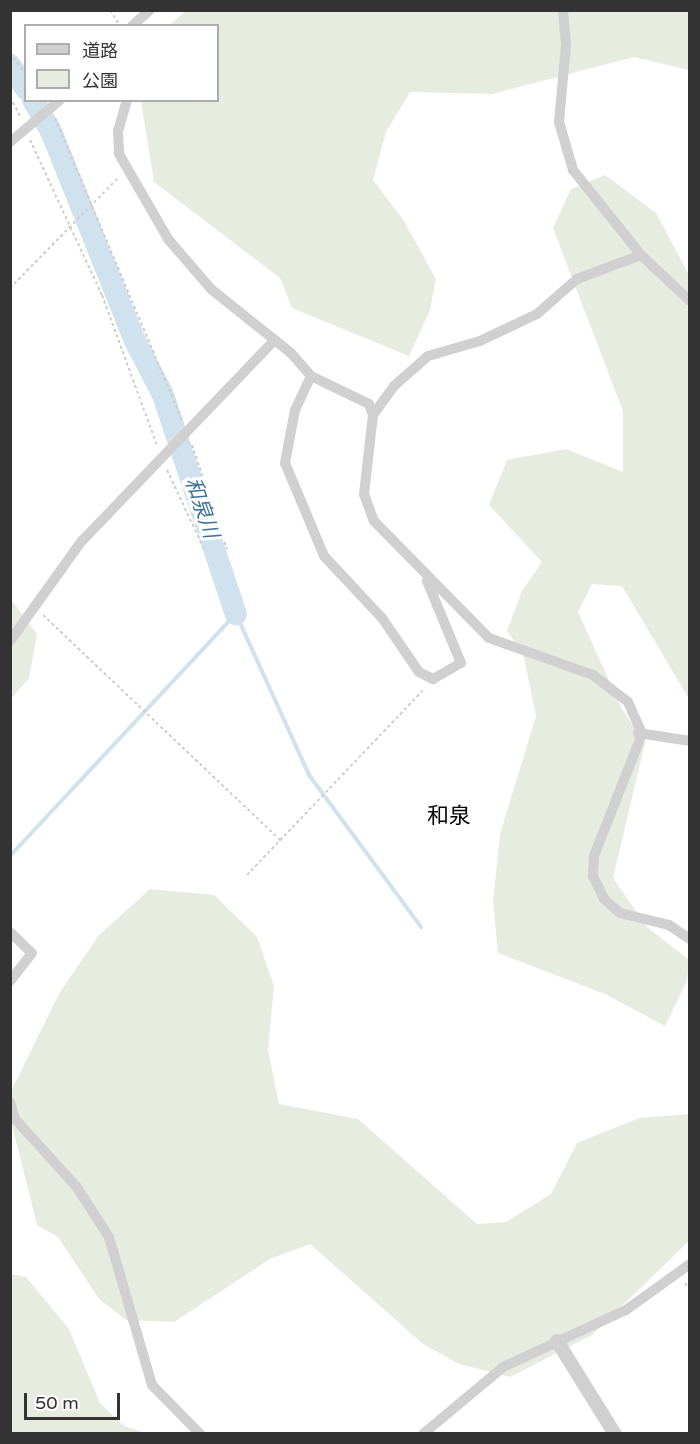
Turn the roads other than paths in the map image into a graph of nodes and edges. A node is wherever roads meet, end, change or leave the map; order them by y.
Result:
1 (150, 10) edge
2 (563, 10) edge
3 (134, 24) edge
4 (58, 102) edge
5 (126, 102) edge
6 (10, 142) edge
7 (642, 255) junction
8 (690, 301) edge
9 (275, 340) junction
10 (311, 376) junction
11 (374, 415) junction
12 (427, 581) dead end
13 (10, 641) edge
14 (640, 733) junction
15 (690, 741) edge
16 (10, 932) edge
17 (690, 939) edge
18 (10, 981) edge
19 (10, 1102) edge
20 (690, 1264) edge
21 (557, 1341) junction
22 (200, 1434) edge
23 (423, 1434) edge
24 (615, 1434) edge

1 - 3 street
2 - 7 street
4 - 6 street
5 - 9 street
7 - 8 street
7 - 11 street
9 - 10 street
9 - 13 street
10 - 11 street
10 - 12 street
11 - 14 street
14 - 15 street
14 - 17 street
16 - 18 street
19 - 22 street
20 - 21 street
21 - 23 street
21 - 24 street

